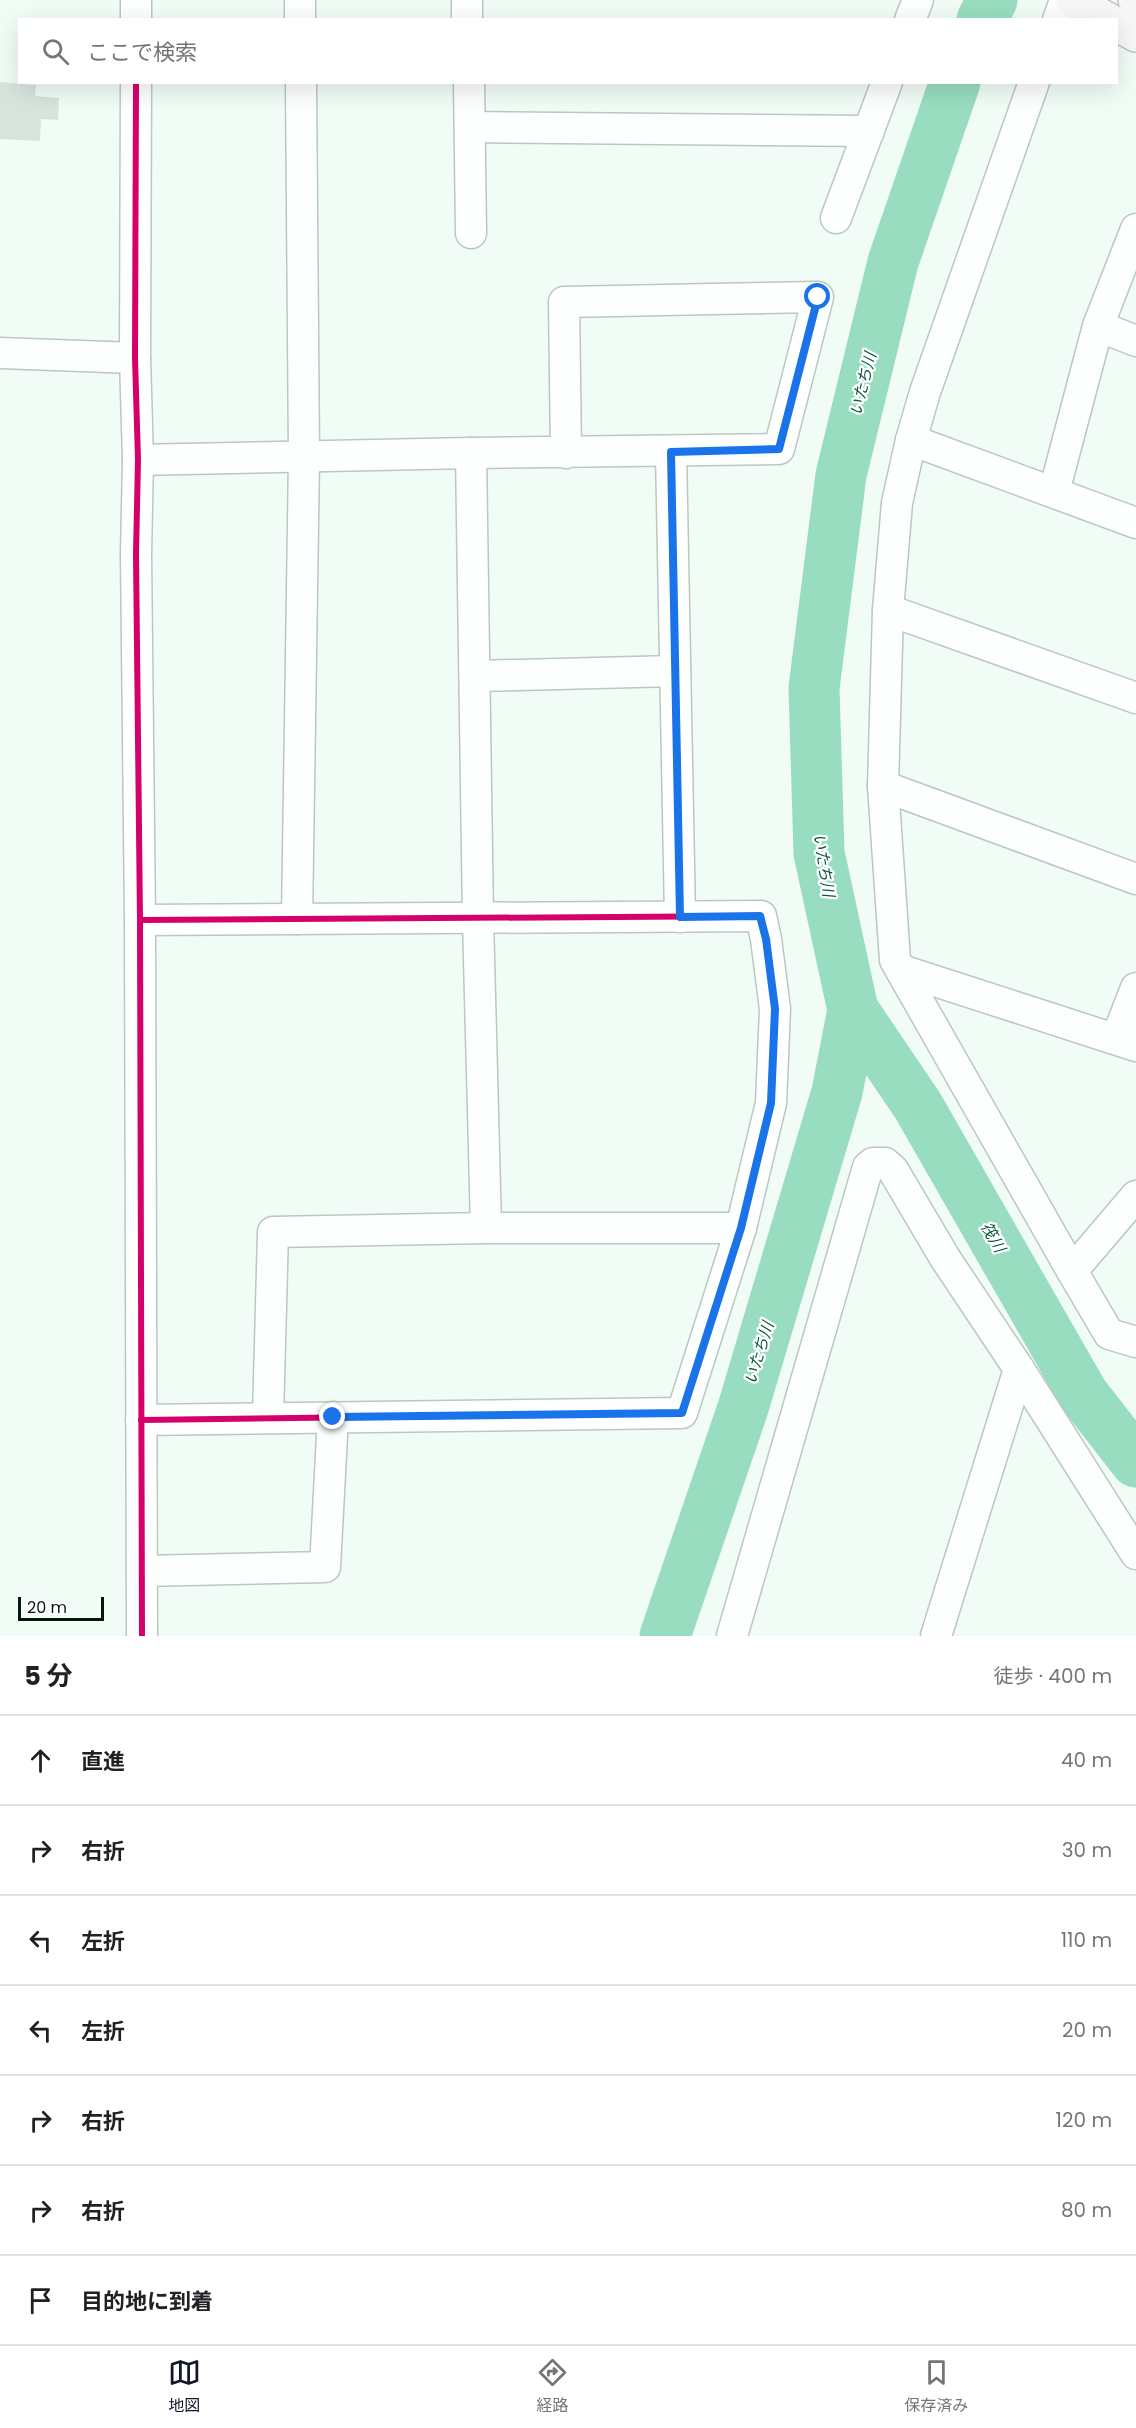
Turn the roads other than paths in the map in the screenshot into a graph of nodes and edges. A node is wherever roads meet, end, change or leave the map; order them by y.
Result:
1 (136, 0) edge
2 (300, 0) edge
3 (467, 0) edge
4 (918, 0) edge
5 (1065, 0) edge
6 (1073, 0) edge
7 (136, 18) edge
8 (300, 18) edge
9 (467, 18) edge
10 (911, 18) edge
11 (1059, 18) edge
12 (1105, 18) edge
13 (1118, 25) edge
14 (1136, 35) edge
15 (136, 84) edge
16 (301, 84) edge
17 (469, 84) edge
18 (886, 84) edge
19 (1033, 84) edge
20 (470, 127) junction
21 (869, 131) junction
22 (836, 218) dead end
23 (1136, 229) edge
24 (471, 233) dead end
25 (1098, 326) junction
26 (1136, 340) edge
27 (0, 353) edge
28 (135, 358) junction
29 (911, 440) junction
30 (671, 452) junction
31 (471, 453) junction
32 (566, 453) junction
33 (304, 458) junction
34 (138, 460) junction
35 (1054, 492) junction
36 (1136, 523) edge
37 (888, 610) junction
38 (675, 671) junction
39 (475, 676) junction
40 (1136, 698) edge
41 (883, 786) junction
42 (1136, 879) edge
43 (680, 917) junction
44 (297, 919) junction
45 (478, 919) junction
46 (140, 920) junction
47 (901, 970) junction
48 (1136, 987) edge
49 (1126, 1043) edge
50 (1136, 1196) edge
51 (486, 1228) junction
52 (741, 1228) junction
53 (1072, 1271) junction
54 (1136, 1342) edge
55 (1019, 1369) junction
56 (268, 1417) junction
57 (333, 1417) junction
58 (141, 1420) junction
59 (1136, 1554) edge
60 (142, 1571) junction
61 (142, 1636) edge
62 (732, 1636) edge
63 (936, 1636) edge

1 - 7 street
2 - 8 street
3 - 9 street
4 - 10 street
5 - 11 street
6 - 12 street
13 - 14 street
15 - 28 street
16 - 33 street
17 - 20 street
18 - 21 street
19 - 29 street
20 - 21 street
20 - 24 street
21 - 22 street
23 - 25 street
25 - 26 street
25 - 35 street
27 - 28 street
28 - 34 street
29 - 35 street
29 - 37 street
30 - 32 street
30 - 32 street
30 - 38 street
31 - 32 street
31 - 33 street
31 - 39 street
33 - 34 street
33 - 44 street
34 - 46 street
35 - 36 street
37 - 40 street
37 - 41 street
38 - 39 street
38 - 43 street
39 - 45 street
41 - 42 street
41 - 47 street
43 - 45 street
43 - 52 street
44 - 45 street
44 - 46 street
45 - 51 street
46 - 58 street
47 - 49 street
47 - 53 street
48 - 49 street
50 - 53 street
51 - 52 street
51 - 56 street
52 - 57 street
53 - 54 street
55 - 59 street
55 - 62 street
55 - 63 street
56 - 57 street
56 - 58 street
57 - 60 street
58 - 60 street
60 - 61 street

